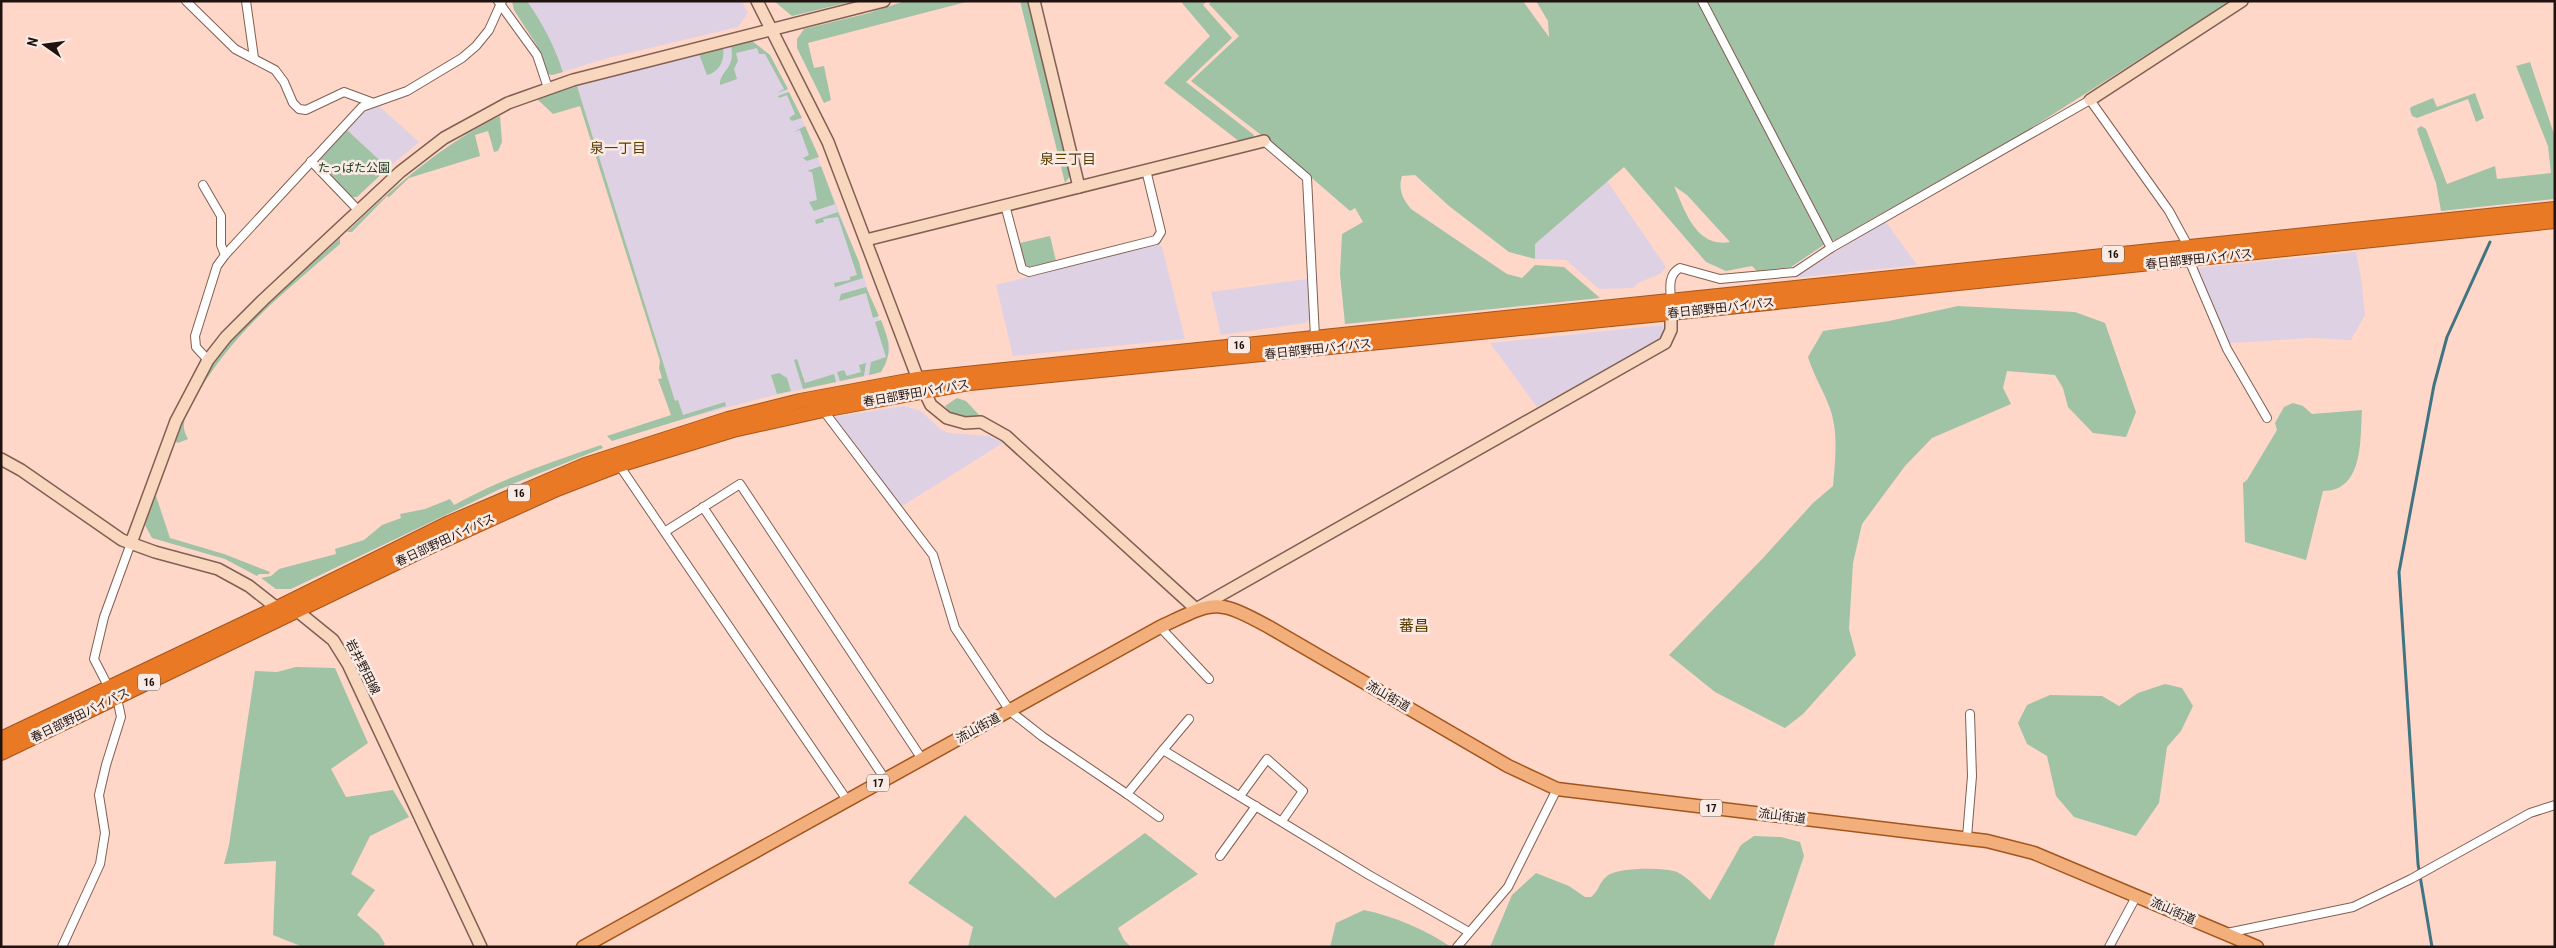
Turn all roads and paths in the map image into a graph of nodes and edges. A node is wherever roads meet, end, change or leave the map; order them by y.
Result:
1 (186, 1) edge
2 (246, 1) edge
3 (757, 1) edge
4 (884, 1) edge
5 (1034, 1) edge
6 (1702, 1) edge
7 (2242, 1) edge
8 (501, 2) edge
9 (771, 28) junction
10 (254, 58) junction
11 (548, 88) junction
12 (2090, 100) junction
13 (371, 102) junction
14 (1264, 141) joint
15 (311, 161) junction
16 (1146, 170) junction
17 (203, 185) dead end
18 (1079, 187) junction
19 (1005, 205) junction
20 (2555, 209) edge
21 (358, 210) junction
22 (2555, 221) edge
23 (866, 240) junction
24 (1831, 248) junction
25 (2188, 253) junction
26 (225, 255) junction
27 (1671, 306) junction
28 (1314, 336) junction
29 (208, 360) junction
30 (921, 385) junction
31 (823, 410) junction
32 (2267, 418) dead end
33 (1, 459) edge
34 (619, 465) junction
35 (703, 507) junction
36 (666, 531) junction
37 (131, 543) junction
38 (277, 608) junction
39 (1196, 609) junction
40 (296, 610) junction
41 (1160, 627) junction
42 (1208, 679) dead end
43 (113, 693) junction
44 (1010, 710) junction
45 (1970, 714) dead end
46 (1189, 719) dead end
47 (1, 739) edge
48 (1163, 750) junction
49 (1, 753) edge
50 (922, 759) junction
51 (886, 779) junction
52 (1556, 790) junction
53 (1128, 794) junction
54 (1240, 796) junction
55 (847, 800) junction
56 (2555, 805) edge
57 (1256, 806) junction
58 (1159, 816) dead end
59 (1282, 821) junction
60 (1967, 837) junction
61 (1220, 856) dead end
62 (2137, 895) junction
63 (1469, 932) junction
64 (2226, 934) junction
65 (62, 947) edge
66 (481, 947) edge
67 (583, 947) edge
68 (1456, 947) edge
69 (2109, 947) edge
70 (2257, 947) edge

1 - 10 street
2 - 10 street
3 - 9 street
4 - 9 street
5 - 18 street
6 - 24 street
7 - 12 street
8 - 11 street
8 - 13 street
9 - 11 street
9 - 23 street
10 - 13 street
11 - 21 street
12 - 24 street
12 - 25 street
13 - 15 street
14 - 16 street
14 - 28 street
15 - 21 street
15 - 26 street
16 - 18 street
16 - 19 street
17 - 26 street
18 - 19 street
19 - 23 street
20 - 25 highway, 春日部野田バイパス / 16
21 - 29 street
22 - 25 highway, 春日部野田バイパス / 16
23 - 30 street
24 - 27 street
25 - 27 highway, 春日部野田バイパス / 16
25 - 32 street
26 - 29 street
27 - 28 highway, 春日部野田バイパス / 16
27 - 30 highway, 春日部野田バイパス / 16
27 - 39 street
28 - 30 highway, 春日部野田バイパス / 16
29 - 37 street
30 - 31 highway, 春日部野田バイパス / 16
30 - 38 highway, 春日部野田バイパス / 16
30 - 39 street
31 - 34 highway, 春日部野田バイパス / 16
31 - 44 street
33 - 37 street
34 - 36 street
34 - 40 highway, 春日部野田バイパス / 16
35 - 36 street
35 - 50 street
35 - 51 street
36 - 55 street
37 - 38 street
37 - 43 street
38 - 40 street
38 - 43 highway, 春日部野田バイパス / 16
39 - 41 main road, 流山街道 / 17
39 - 52 main road, 流山街道 / 17
40 - 43 highway, 春日部野田バイパス / 16
40 - 66 street, 岩井野田線
41 - 42 street
41 - 44 main road, 流山街道 / 17
43 - 47 highway, 春日部野田バイパス / 16
43 - 49 highway, 春日部野田バイパス / 16
43 - 65 street
44 - 50 main road, 流山街道 / 17
44 - 53 street
45 - 60 street
46 - 48 street
48 - 53 street
48 - 54 street
50 - 51 main road, 流山街道 / 17
51 - 55 main road, 流山街道 / 17
52 - 60 main road, 流山街道 / 17
52 - 63 street
53 - 58 street
54 - 57 street
54 - 59 street
55 - 67 main road, 流山街道 / 17
56 - 64 street
57 - 59 street
57 - 61 street
59 - 63 street
60 - 62 main road, 流山街道 / 17
62 - 64 main road, 流山街道 / 17
62 - 69 street
63 - 68 street
64 - 70 main road, 流山街道 / 17

